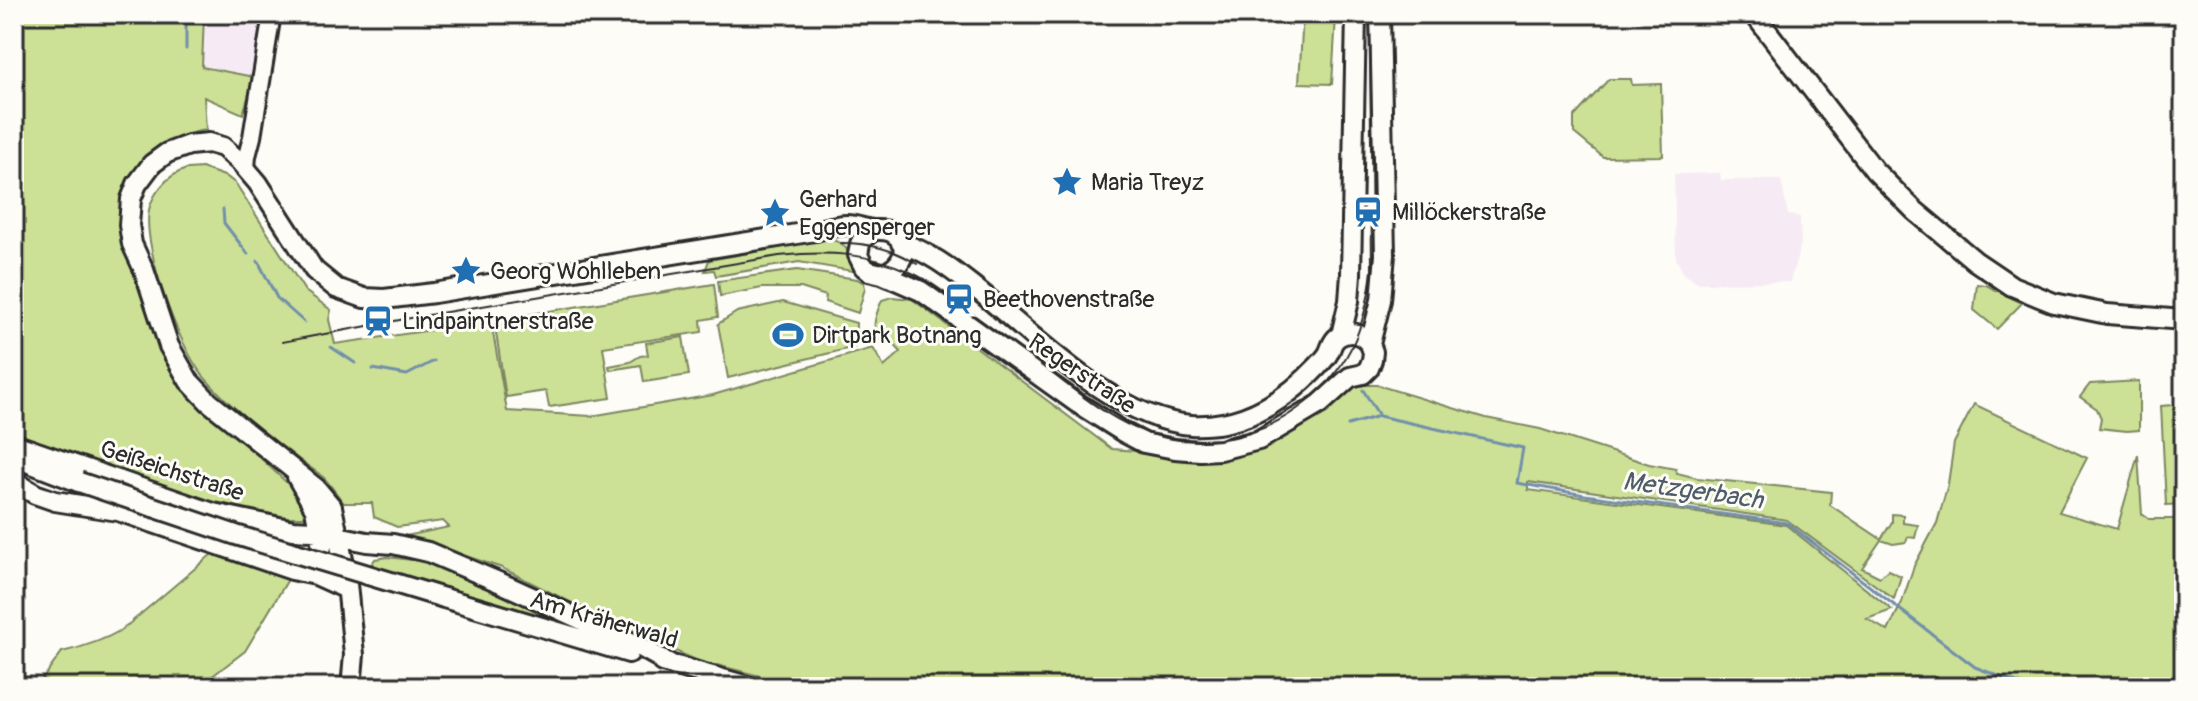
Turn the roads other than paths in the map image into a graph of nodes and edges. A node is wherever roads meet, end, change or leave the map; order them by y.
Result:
1 (272, 14) edge
2 (1356, 14) edge
3 (1380, 14) edge
4 (1754, 14) edge
5 (256, 101) junction
6 (1858, 147) junction
7 (235, 156) junction
8 (874, 230) junction
9 (815, 231) junction
10 (901, 243) junction
11 (858, 249) junction
12 (882, 274) junction
13 (2184, 310) edge
14 (2184, 320) edge
15 (1341, 335) junction
16 (1370, 344) junction
17 (1329, 354) junction
18 (1350, 377) junction
19 (14, 442) edge
20 (14, 457) edge
21 (49, 471) junction
22 (14, 481) edge
23 (69, 503) junction
24 (367, 542) joint
25 (333, 545) junction
26 (276, 564) junction
27 (316, 575) junction
28 (347, 589) junction
29 (444, 598) joint
30 (575, 618) junction
31 (586, 641) junction
32 (672, 665) junction
33 (351, 687) edge
34 (751, 687) edge

1 - 5 street
2 - 15 main road, Regerstraße
3 - 16 main road, Regerstraße
4 - 6 main road
5 - 7 street
5 - 7 street
6 - 13 main road
6 - 14 main road
7 - 9 main road
7 - 25 main road
8 - 9 main road
8 - 10 main road
8 - 11 main road
9 - 11 main road
10 - 12 main road
10 - 17 main road, Regerstraße
11 - 12 main road
12 - 18 main road, Regerstraße
15 - 16 main road
15 - 17 main road, Regerstraße
16 - 18 main road, Regerstraße
17 - 18 main road
19 - 25 main road, Geißeichstraße
20 - 21 main road, Geißeichstraße
21 - 23 main road
21 - 29 main road, Geißeichstraße, bridge
22 - 23 main road
23 - 26 main road
24 - 25 main road, Geißeichstraße
24 - 30 main road, Am Kräherwald
25 - 26 main road
25 - 27 main road
25 - 28 main road
26 - 27 main road
27 - 28 main road
28 - 33 main road
29 - 31 main road, Am Kräherwald
30 - 31 main road
30 - 32 main road, Am Kräherwald
31 - 32 main road, Am Kräherwald
32 - 34 main road, Am Kräherwald

